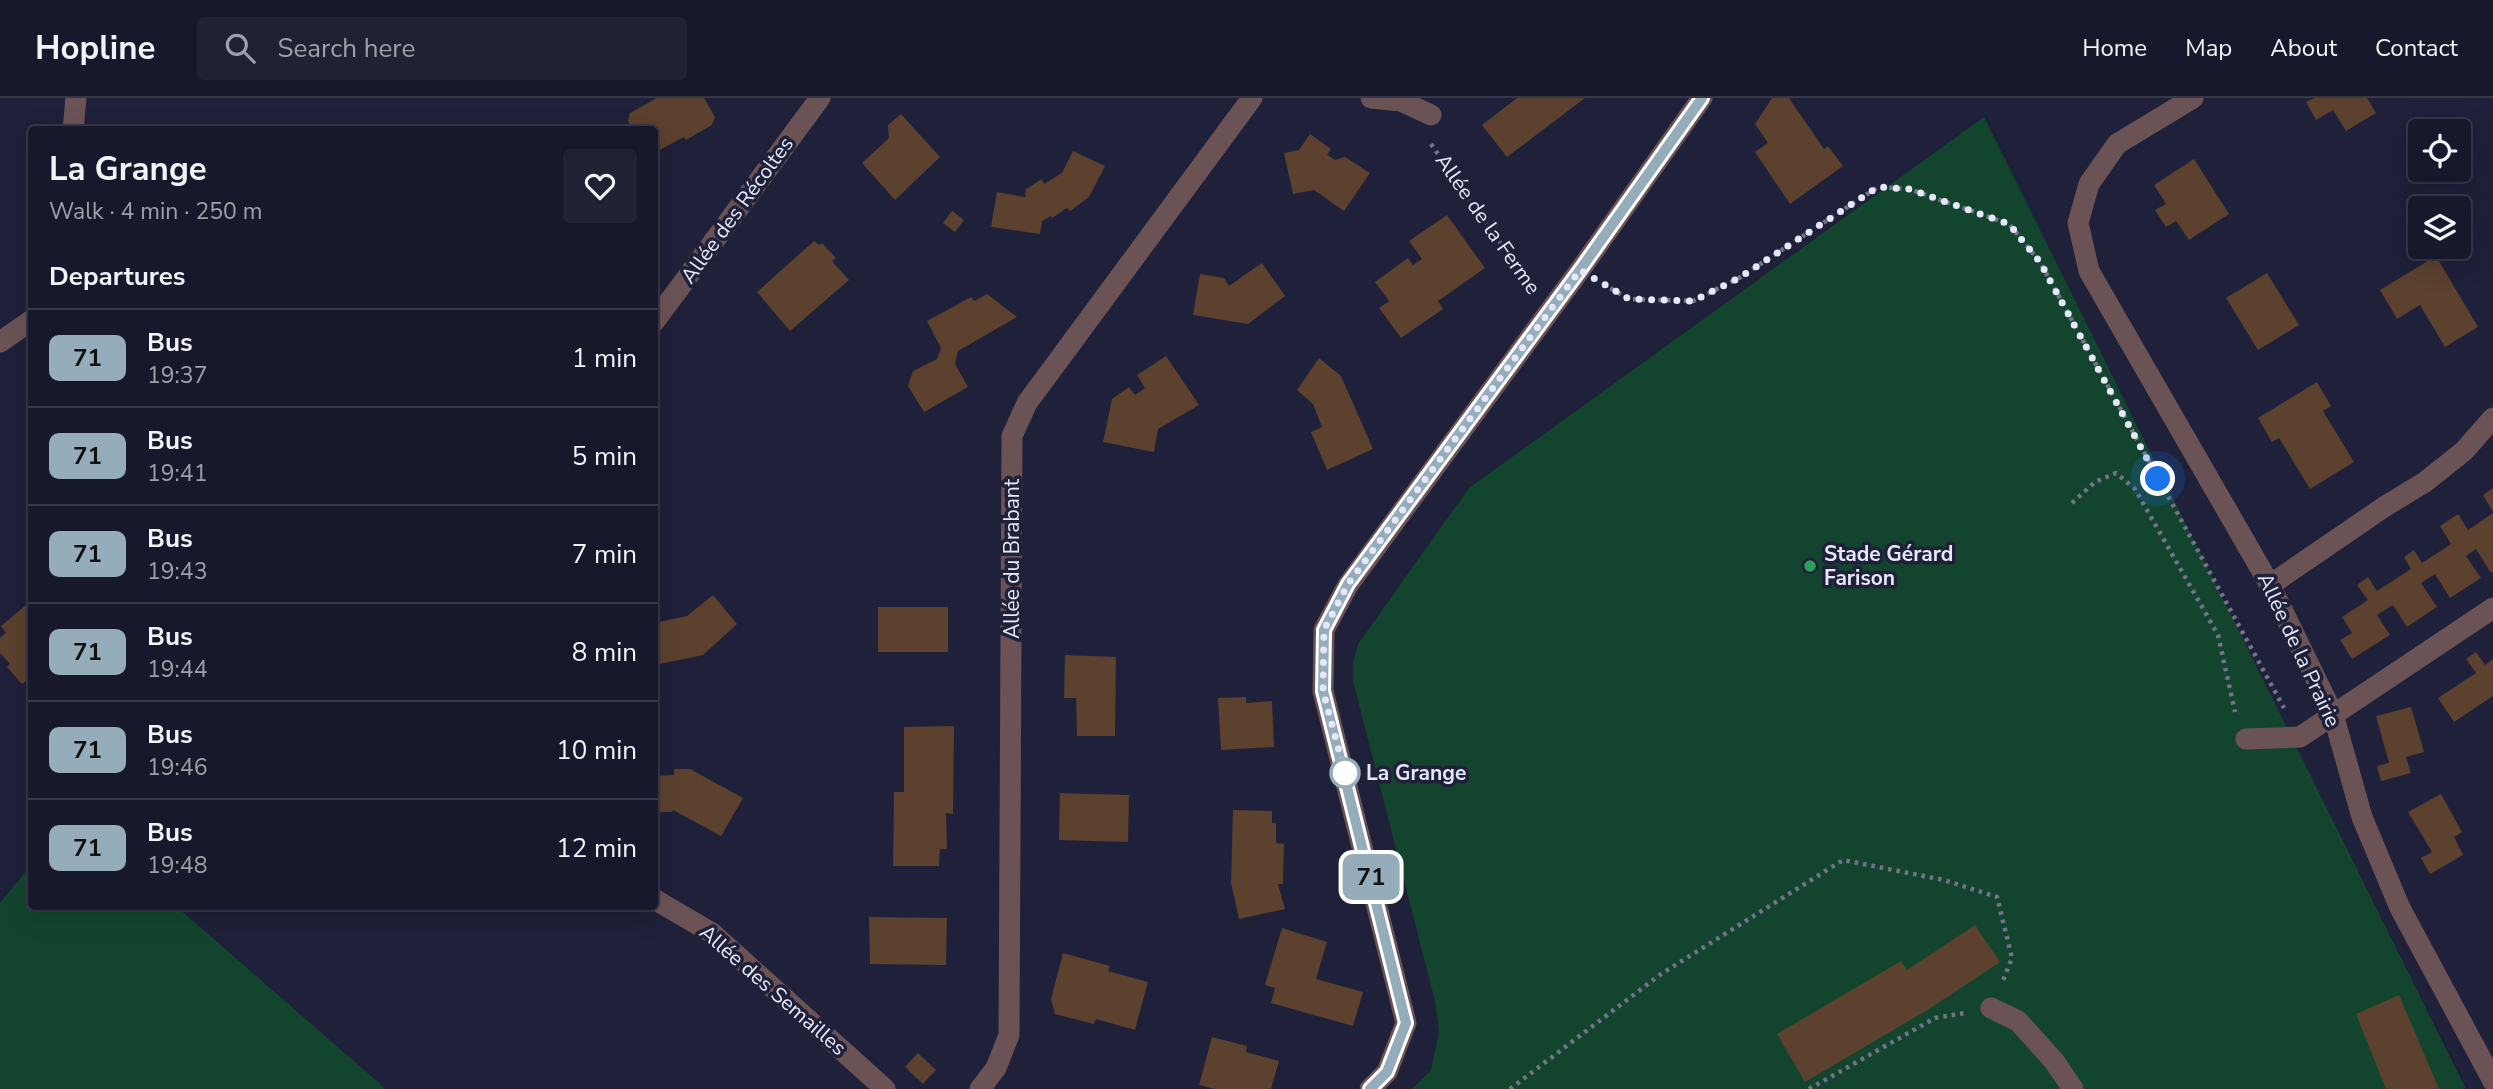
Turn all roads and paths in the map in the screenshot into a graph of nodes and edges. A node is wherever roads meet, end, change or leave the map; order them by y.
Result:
1 (76, 98) edge
2 (820, 98) edge
3 (1252, 98) edge
4 (1371, 98) edge
5 (1702, 98) edge
6 (2193, 98) edge
7 (1430, 115) joint
8 (73, 126) edge
9 (1580, 270) junction
10 (1549, 312) junction
11 (658, 317) edge
12 (28, 323) edge
13 (0, 342) edge
14 (2493, 418) edge
15 (2072, 503) dead end
16 (2270, 584) junction
17 (2493, 608) edge
18 (2333, 714) junction
19 (2300, 737) junction
20 (2246, 739) joint
21 (658, 901) edge
22 (1992, 1009) junction
23 (2493, 1081) edge
24 (885, 1089) edge
25 (980, 1089) edge
26 (1370, 1089) edge
27 (1510, 1089) edge
28 (1810, 1089) edge
29 (2073, 1089) edge

1 - 8 street
2 - 11 street, Allée des Récoltes
3 - 25 street, Allée du Brabant
4 - 7 street
5 - 9 street
6 - 16 street, Allée de la Prairie
7 - 10 path, Allée de la Ferme
9 - 10 street
9 - 19 path
10 - 26 street
12 - 13 street
14 - 16 street
15 - 20 path
16 - 18 street, Allée de la Prairie
17 - 18 street
18 - 19 street
18 - 23 street, Allée de la Prairie
19 - 20 street
21 - 24 street, Allée des Semailles
22 - 27 path
22 - 28 path
22 - 29 street

